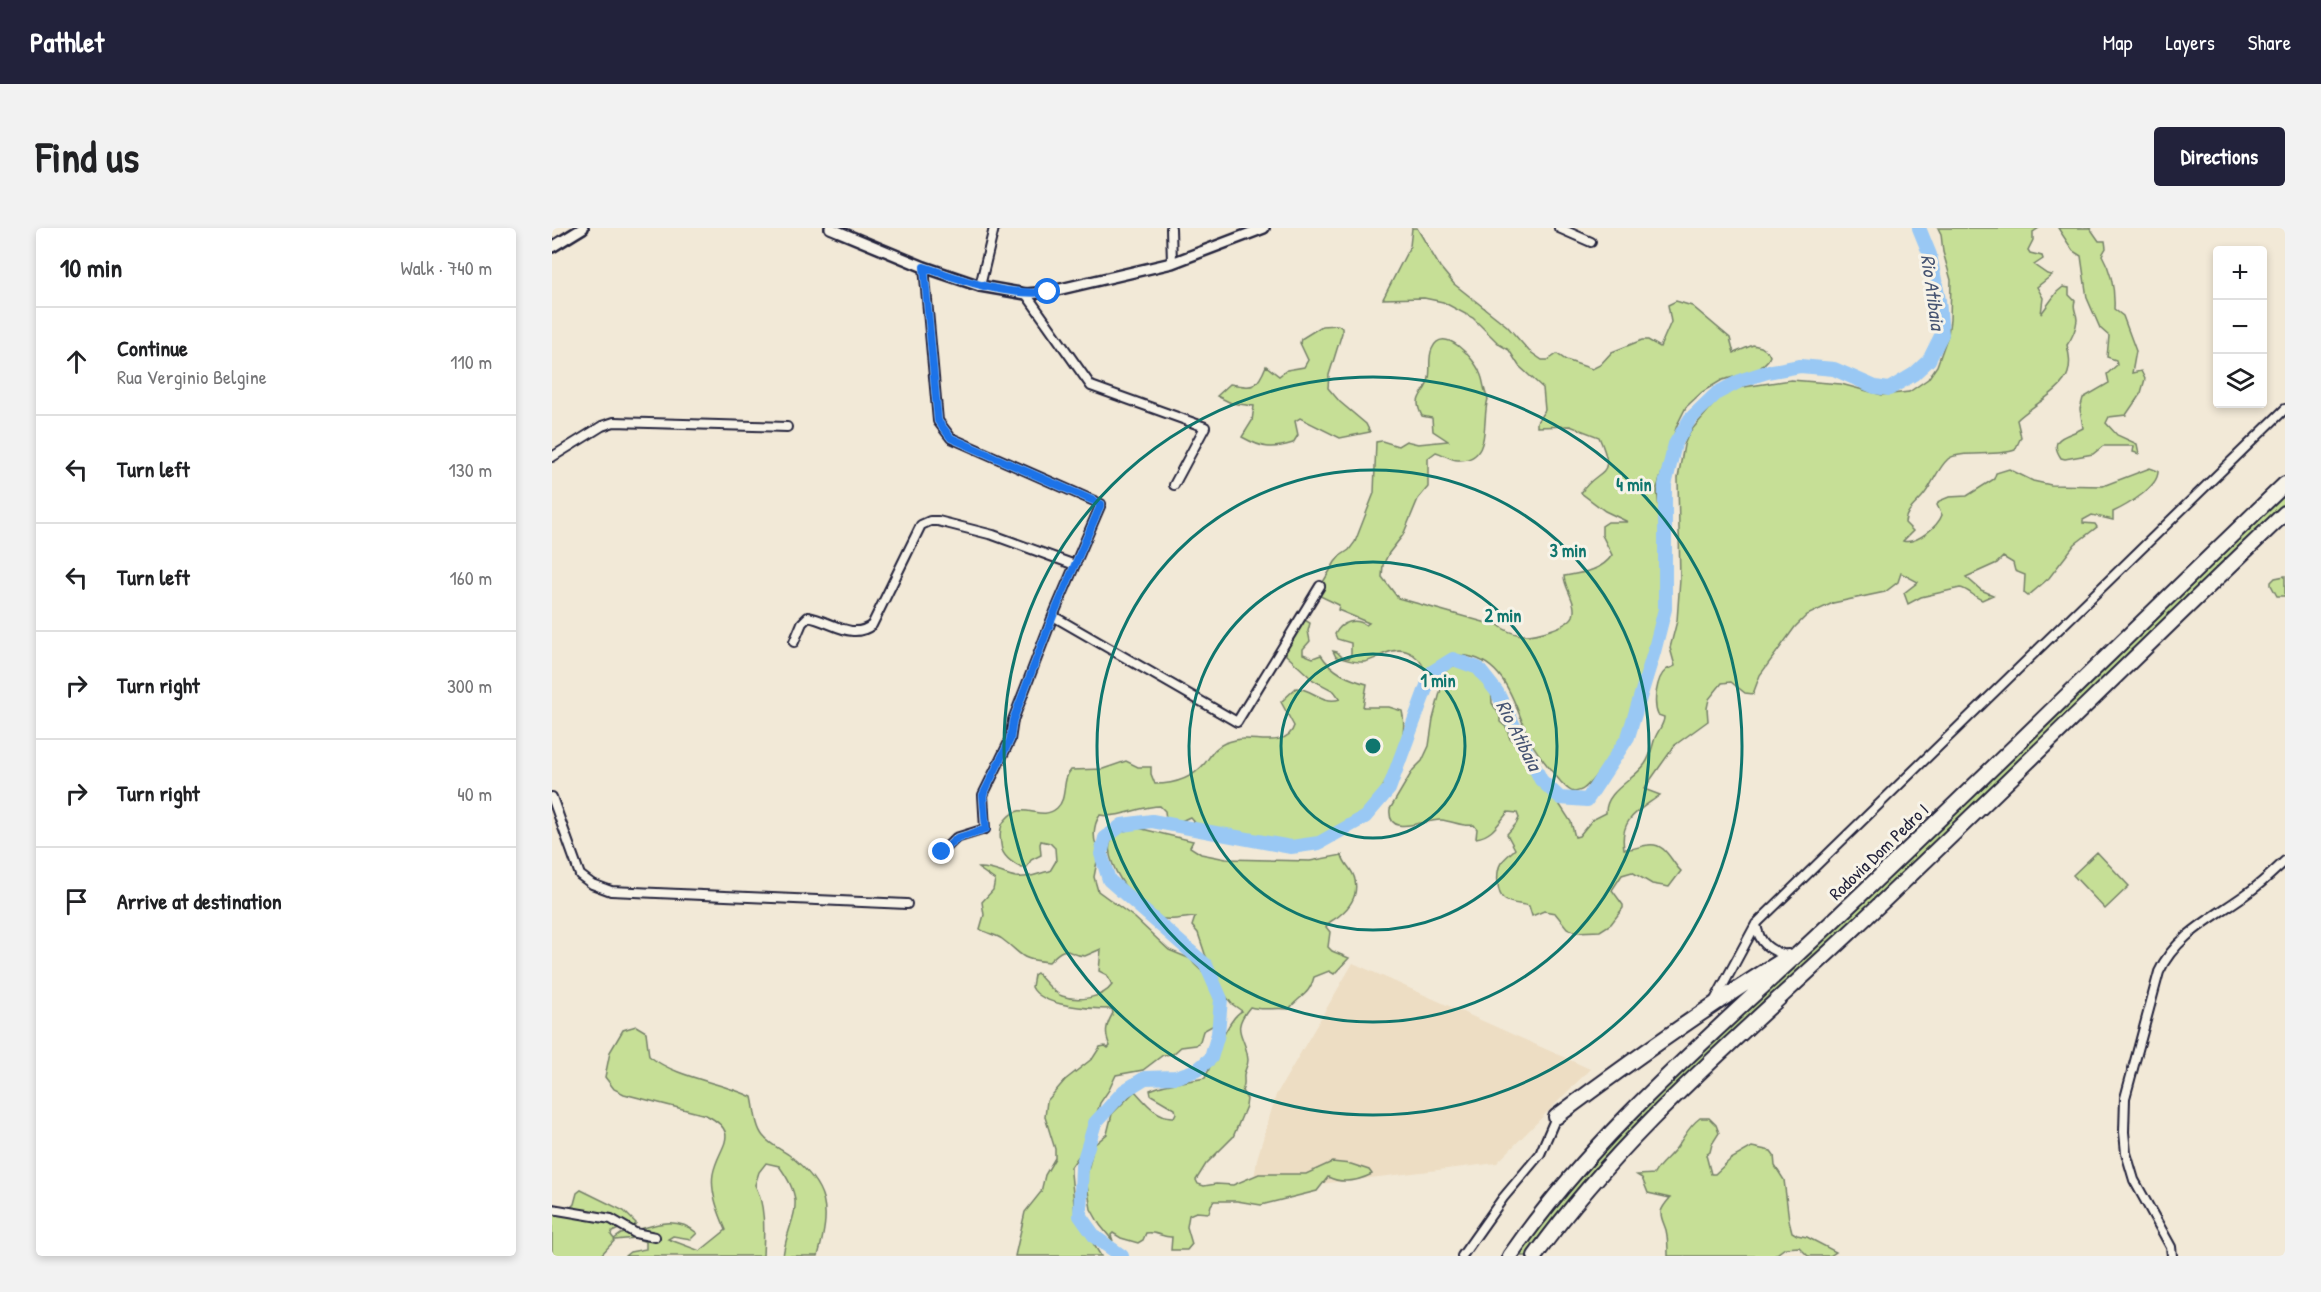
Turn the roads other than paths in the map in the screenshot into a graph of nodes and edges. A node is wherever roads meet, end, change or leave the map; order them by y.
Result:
1 (583, 228) edge
2 (830, 228) edge
3 (994, 228) edge
4 (1171, 228) edge
5 (1264, 228) edge
6 (1559, 228) edge
7 (1591, 242) dead end
8 (552, 247) edge
9 (1172, 263) junction
10 (924, 267) junction
11 (980, 286) junction
12 (1026, 294) junction
13 (2285, 409) edge
14 (787, 427) dead end
15 (552, 457) edge
16 (2285, 484) edge
17 (1174, 485) dead end
18 (2285, 513) edge
19 (1075, 565) junction
20 (1320, 586) dead end
21 (1053, 616) junction
22 (795, 642) dead end
23 (552, 797) edge
24 (942, 852) dead end
25 (2285, 861) edge
26 (907, 904) dead end
27 (1839, 916) junction
28 (1756, 924) junction
29 (1789, 956) junction
30 (1711, 1006) junction
31 (1556, 1117) joint
32 (552, 1209) edge
33 (655, 1237) dead end
34 (1462, 1256) edge
35 (1510, 1256) edge
36 (1535, 1256) edge
37 (2172, 1256) edge

1 - 8 street
2 - 10 street
3 - 11 street
4 - 9 street
5 - 9 street
6 - 7 street
9 - 12 street
10 - 11 street
10 - 19 street
11 - 12 street
12 - 17 street
13 - 28 street
14 - 15 street
16 - 27 highway, Rodovia Dom Pedro I
18 - 36 highway
19 - 21 street
19 - 22 street
20 - 21 street
21 - 24 street
23 - 26 street
25 - 37 street
27 - 29 highway
27 - 35 highway, Rodovia Dom Pedro I
28 - 29 street
28 - 30 street
29 - 30 highway
30 - 31 highway
31 - 34 street
32 - 33 street

